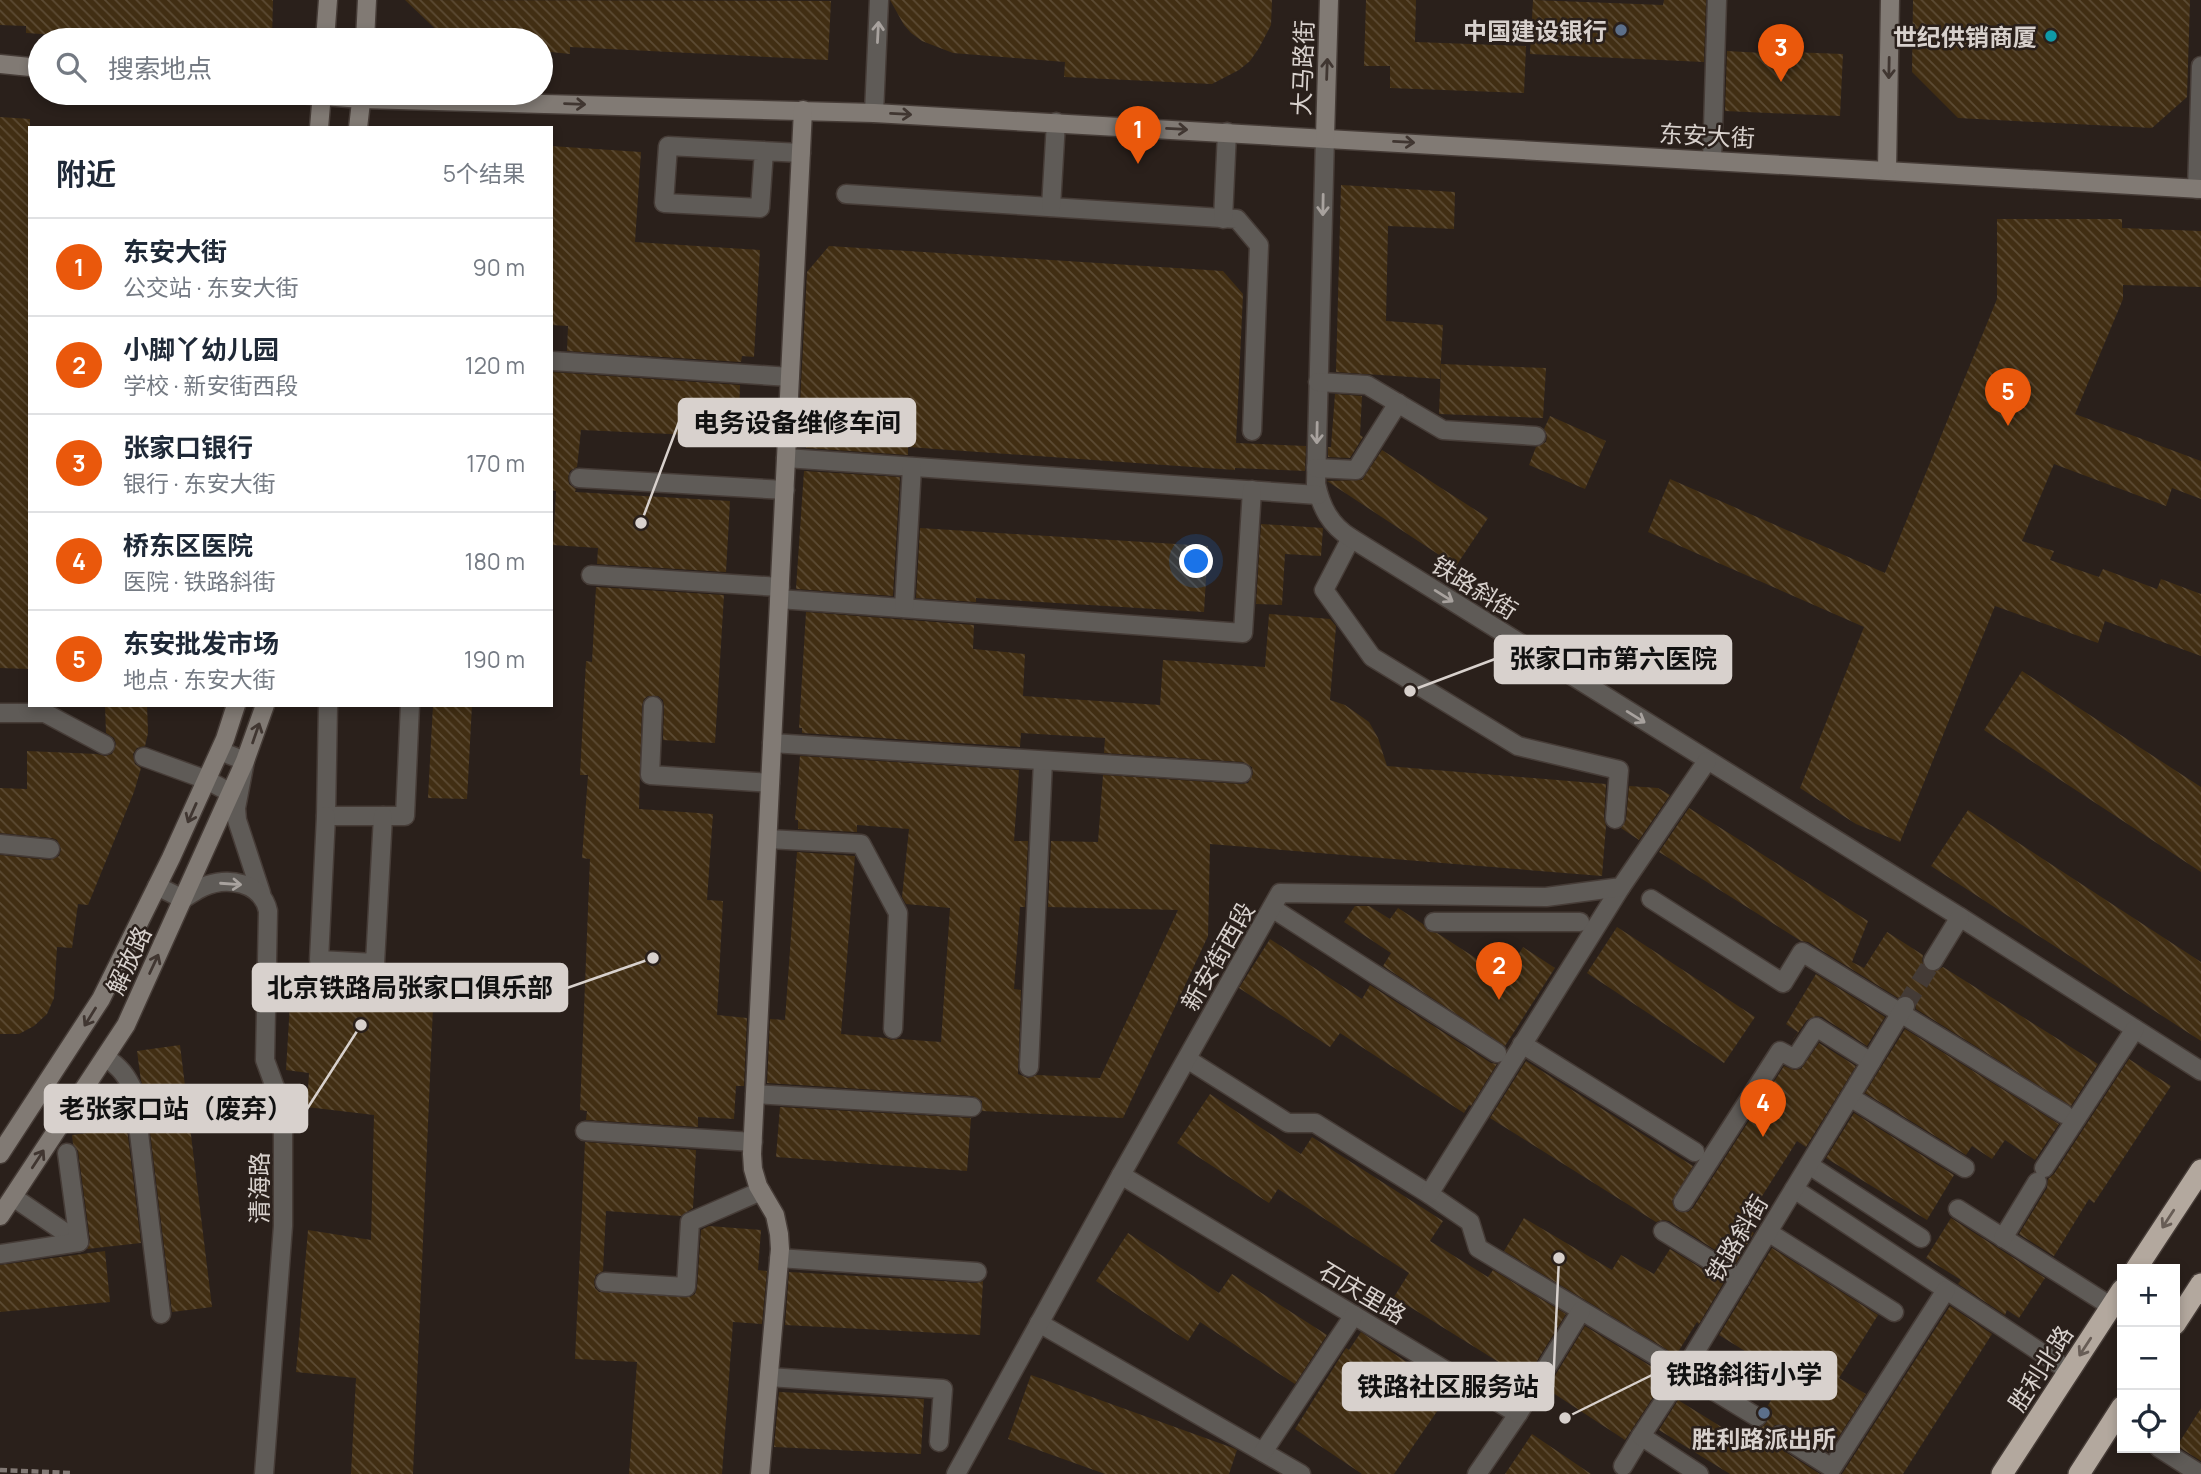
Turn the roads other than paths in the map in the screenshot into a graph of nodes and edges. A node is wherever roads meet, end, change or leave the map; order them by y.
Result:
1 (328, 0) edge
2 (367, 0) edge
3 (879, 0) edge
4 (1329, 0) edge
5 (1717, 0) edge
6 (1890, 0) edge
7 (326, 28) edge
8 (366, 28) edge
9 (0, 64) edge
10 (2201, 66) edge
11 (28, 67) edge
12 (553, 102) edge
13 (320, 105) edge
14 (360, 105) edge
15 (803, 110) junction
16 (874, 113) junction
17 (1056, 122) junction
18 (319, 126) edge
19 (358, 126) edge
20 (1227, 132) junction
21 (1325, 137) junction
22 (764, 151) junction
23 (801, 153) junction
24 (1712, 160) junction
25 (1888, 170) junction
26 (2199, 189) edge
27 (846, 194) dead end
28 (1051, 207) junction
29 (1223, 219) junction
30 (553, 360) edge
31 (790, 377) junction
32 (1318, 382) junction
33 (1398, 403) junction
34 (1252, 431) dead end
35 (1536, 436) dead end
36 (786, 458) junction
37 (912, 467) junction
38 (1316, 468) junction
39 (579, 478) dead end
40 (785, 490) junction
41 (1252, 490) junction
42 (1318, 495) junction
43 (1351, 538) junction
44 (591, 575) dead end
45 (780, 593) junction
46 (904, 608) junction
47 (653, 706) dead end
48 (235, 707) edge
49 (264, 707) edge
50 (327, 707) edge
51 (410, 707) edge
52 (0, 713) edge
53 (772, 743) junction
54 (105, 745) dead end
55 (220, 751) junction
56 (144, 757) dead end
57 (245, 761) junction
58 (1043, 761) junction
59 (1707, 761) junction
60 (1242, 773) dead end
61 (207, 780) junction
62 (770, 783) junction
63 (231, 793) junction
64 (327, 816) junction
65 (383, 816) junction
66 (1615, 819) dead end
67 (768, 839) junction
68 (0, 844) edge
69 (50, 849) dead end
70 (158, 886) junction
71 (1621, 887) junction
72 (261, 893) junction
73 (1504, 897) junction
74 (183, 899) junction
75 (1651, 899) dead end
76 (1272, 908) junction
77 (1961, 917) junction
78 (1434, 922) dead end
79 (1504, 922) junction
80 (1580, 922) dead end
81 (1933, 961) tunnel mouth
82 (1903, 1010) junction
83 (2135, 1028) junction
84 (893, 1029) dead end
85 (1522, 1044) junction
86 (1497, 1053) dead end
87 (105, 1056) junction
88 (1187, 1059) junction
89 (1871, 1062) junction
90 (1030, 1068) dead end
91 (2201, 1071) edge
92 (755, 1094) junction
93 (1850, 1097) junction
94 (972, 1107) dead end
95 (2064, 1114) dead end
96 (585, 1131) dead end
97 (753, 1142) junction
98 (1695, 1152) dead end
99 (68, 1153) dead end
100 (0, 1154) edge
101 (1809, 1164) junction
102 (1965, 1168) dead end
103 (2201, 1170) edge
104 (1121, 1175) junction
105 (1794, 1189) junction
106 (761, 1191) junction
107 (1429, 1194) junction
108 (12, 1197) junction
109 (1683, 1202) dead end
110 (1958, 1209) dead end
111 (0, 1216) edge
112 (1663, 1231) dead end
113 (1768, 1232) junction
114 (1921, 1238) dead end
115 (2003, 1238) junction
116 (79, 1242) junction
117 (0, 1254) edge
118 (779, 1258) junction
119 (2139, 1264) edge
120 (977, 1272) dead end
121 (1740, 1279) junction
122 (605, 1282) dead end
123 (2201, 1284) edge
124 (1946, 1290) junction
125 (2117, 1298) edge
126 (1581, 1311) junction
127 (1894, 1312) dead end
128 (161, 1314) dead end
129 (1354, 1315) junction
130 (2180, 1316) edge
131 (1039, 1323) junction
132 (2069, 1371) junction
133 (1683, 1372) junction
134 (769, 1377) junction
135 (1518, 1414) junction
136 (1757, 1417) dead end
137 (2117, 1421) edge
138 (1780, 1435) dead end
139 (1641, 1436) junction
140 (939, 1442) dead end
141 (1264, 1452) junction
142 (2167, 1453) edge
143 (1623, 1466) dead end
144 (264, 1474) edge
145 (760, 1474) edge
146 (956, 1474) edge
147 (1301, 1474) edge
148 (1477, 1474) edge
149 (1699, 1474) edge
150 (2002, 1474) edge
151 (2079, 1474) edge
152 (2200, 1474) edge

1 - 7 main road
2 - 8 main road
16 -> 3 street
21 -> 4 main road, 大马路街
5 - 24 street
6 -> 25 main road
9 - 11 main road
10 - 26 street
12 -> 15 main road, 东安大街
13 - 18 main road
14 - 19 main road
15 - 16 main road, 东安大街
15 - 23 main road
16 -> 17 main road, 东安大街
17 -> 20 main road, 东安大街
17 - 28 street
20 - 21 main road, 东安大街
20 - 29 street
21 -> 24 main road, 东安大街
21 -> 32 street, 铁路斜街
22 - 22 street
22 - 23 street
23 - 31 main road
24 - 25 main road, 东安大街
25 - 26 main road, 东安大街
27 - 28 street
28 - 29 street
29 - 34 street
30 - 31 street
31 - 36 main road
32 - 33 street
32 -> 38 street, 铁路斜街
33 - 35 street
33 - 38 street
36 - 37 street
36 - 40 main road
37 - 41 street
37 - 46 street
38 - 42 street, 铁路斜街
39 - 40 street
40 - 45 main road
41 - 42 street
41 - 46 street
42 - 43 street, 铁路斜街
43 -> 59 street, 铁路斜街
43 - 66 street
44 - 45 street
45 - 46 street
45 - 53 main road
47 - 62 street
48 - 55 main road, 解放路
57 -> 49 main road, 解放路
50 - 64 street
51 - 65 street
52 - 54 street
53 - 58 street
53 - 62 main road
55 - 57 street
55 - 61 main road, 解放路
56 - 61 street
57 - 63 main road, 解放路
57 - 72 street, 清海路
58 - 60 street
58 - 90 street
59 - 71 street
59 - 77 street, 铁路斜街
61 - 63 street
61 -> 70 main road, 解放路
62 - 67 main road
63 - 74 main road, 解放路
64 - 65 street
64 - 65 street
67 - 84 street
67 - 92 main road
68 - 69 street
70 - 74 street
70 -> 100 main road, 解放路
71 - 73 street, 新安街西段
71 - 85 street
74 -> 72 street
72 - 144 street, 清海路
73 - 76 street, 新安街西段
73 - 79 street
87 -> 74 main road, 解放路
75 - 82 street
76 - 86 street
76 - 88 street, 新安街西段
77 - 81 street
77 - 83 street, 铁路斜街
78 - 79 street
79 - 80 street
82 - 89 street, 铁路斜街
82 - 95 street
83 - 91 street, 铁路斜街
83 - 115 street
85 - 98 street
85 - 107 street
108 -> 87 main road, 解放路
87 - 128 street
88 - 104 street, 新安街西段
88 - 107 street
89 - 93 street, 铁路斜街
89 - 109 street
92 - 94 street
92 - 97 main road
93 - 101 street, 铁路斜街
93 - 102 street
96 - 97 street
97 - 106 main road
99 - 116 street
101 - 105 street, 铁路斜街
101 - 114 street
103 -> 119 highway
104 - 129 street, 石庆里路
104 - 131 street, 新安街西段
105 - 113 street, 铁路斜街
105 - 124 street
106 - 118 main road
106 - 122 street
107 - 126 street
108 - 111 main road, 解放路
108 - 116 street
110 - 115 street
112 - 121 street
113 - 121 street, 铁路斜街
113 - 127 street
115 - 125 street
116 - 117 street
118 - 120 street
118 - 134 main road
121 - 133 street, 铁路斜街
123 - 130 highway
124 - 132 street
124 - 138 street
125 -> 132 highway, 胜利北路
126 - 133 street
126 - 135 street
129 - 135 street, 石庆里路
129 - 141 street
131 - 141 street
131 - 146 street, 新安街西段
132 - 150 highway, 胜利北路
133 - 136 street
133 - 139 street, 铁路斜街
134 - 140 street
134 - 145 main road
135 - 148 street
137 - 151 highway
139 - 143 street, 铁路斜街
139 - 149 street
141 - 147 street
142 - 152 street

